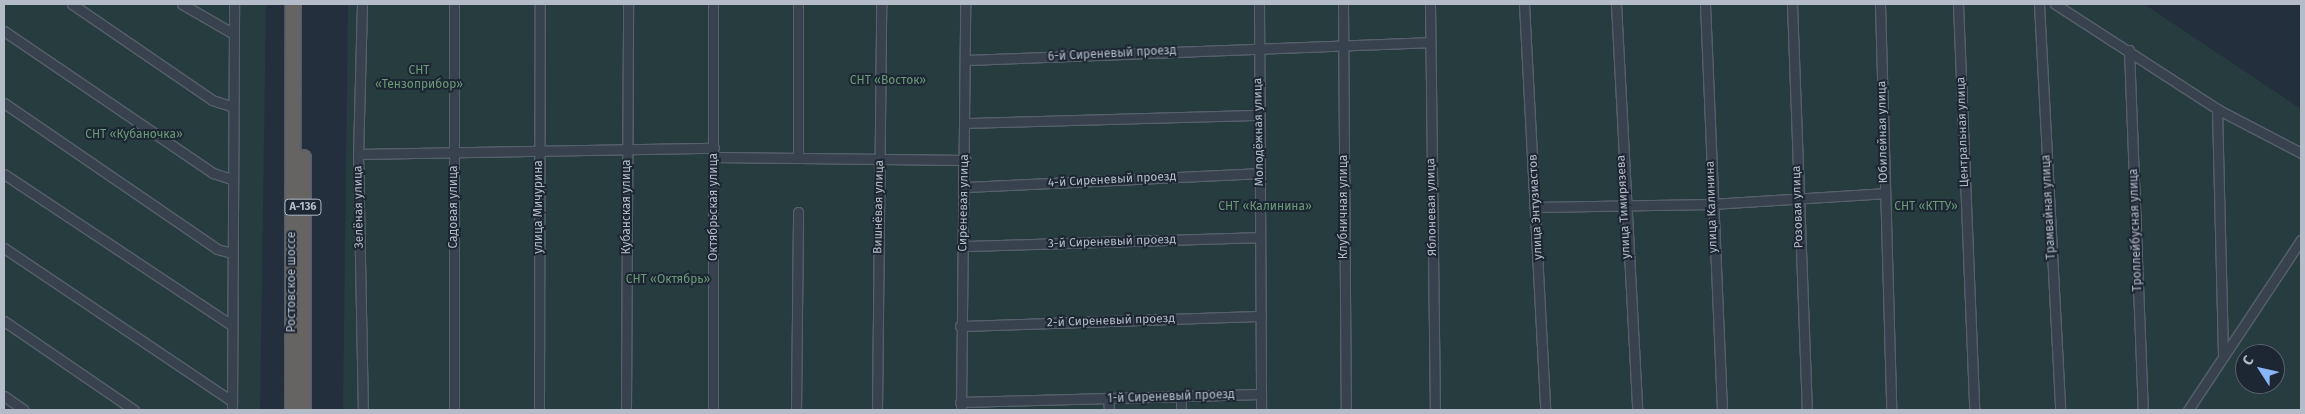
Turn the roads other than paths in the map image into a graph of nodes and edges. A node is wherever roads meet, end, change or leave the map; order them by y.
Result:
1 (72, 4) edge
2 (182, 4) edge
3 (234, 4) edge
4 (293, 4) edge
5 (303, 4) edge
6 (362, 4) edge
7 (454, 4) edge
8 (540, 4) edge
9 (628, 4) edge
10 (714, 4) edge
11 (798, 4) edge
12 (881, 4) edge
13 (965, 4) edge
14 (1259, 4) edge
15 (1344, 4) edge
16 (1430, 4) edge
17 (1524, 4) edge
18 (1616, 4) edge
19 (1705, 4) edge
20 (1792, 4) edge
21 (1880, 4) edge
22 (1958, 4) edge
23 (2039, 4) edge
24 (2055, 4) edge
25 (4, 31) edge
26 (234, 34) junction
27 (1430, 42) junction
28 (1343, 44) junction
29 (1258, 47) junction
30 (2129, 50) junction
31 (966, 60) junction
32 (4, 103) edge
33 (233, 107) junction
34 (2217, 108) junction
35 (1258, 115) junction
36 (966, 123) junction
37 (539, 149) junction
38 (627, 149) junction
39 (453, 151) junction
40 (714, 153) junction
41 (358, 154) junction
42 (2301, 154) edge
43 (798, 157) junction
44 (880, 157) junction
45 (966, 160) junction
46 (1259, 173) junction
47 (4, 174) edge
48 (232, 179) junction
49 (965, 187) junction
50 (1884, 194) junction
51 (1797, 198) junction
52 (1623, 204) junction
53 (1711, 204) junction
54 (1536, 207) junction
55 (798, 212) dead end
56 (1260, 237) junction
57 (2301, 240) edge
58 (963, 246) junction
59 (4, 248) edge
60 (232, 253) junction
61 (1261, 316) junction
62 (4, 321) edge
63 (230, 325) junction
64 (960, 326) junction
65 (2223, 355) junction
66 (1261, 394) junction
67 (4, 396) edge
68 (1181, 397) junction
69 (1108, 398) junction
70 (232, 406) edge
71 (961, 406) edge
72 (1037, 406) edge
73 (24, 410) edge
74 (134, 410) edge
75 (292, 410) edge
76 (303, 410) edge
77 (363, 410) edge
78 (454, 410) edge
79 (539, 410) edge
80 (626, 410) edge
81 (713, 410) edge
82 (796, 410) edge
83 (878, 410) edge
84 (1109, 410) edge
85 (1181, 410) edge
86 (1261, 410) edge
87 (1346, 410) edge
88 (1435, 410) edge
89 (1546, 410) edge
90 (1637, 410) edge
91 (1722, 410) edge
92 (1807, 410) edge
93 (1891, 410) edge
94 (1974, 410) edge
95 (2060, 410) edge
96 (2143, 410) edge
97 (2188, 410) edge

1 - 33 street
2 - 26 street
3 - 26 street
4 - 75 highway, Ростовское шоссе / А-136
5 - 76 highway, Ростовское шоссе / А-136
6 - 41 street, Зелёная улица
7 - 39 street, Садовая улица
8 - 37 street, улица Мичурина
9 - 38 street, Кубанская улица
10 - 40 street, Октябрьская улица
11 - 43 street
12 - 44 street, Вишнёвая улица
13 - 31 street, Сиреневая улица
14 - 29 street, Молодёжная улица
15 - 28 street, Клубничная улица
16 - 27 street, Яблоневая улица
17 - 54 street, улица Энтузиастов
18 - 52 street, улица Тимирязева
19 - 53 street, улица Калинина
20 - 51 street, Розовая улица
21 - 50 street, Юбилейная улица
22 - 94 street, Центральная улица
23 - 95 street, Трамвайная улица
24 - 30 street
25 - 48 street
26 - 33 street
27 - 28 street, 6-й Сиреневый проезд
27 - 88 street, Яблоневая улица
28 - 29 street, 6-й Сиреневый проезд
28 - 87 street, Клубничная улица
29 - 31 street, 6-й Сиреневый проезд
29 - 35 street, Молодёжная улица
30 - 34 street
30 - 96 street, Троллейбусная улица
31 - 36 street, Сиреневая улица
32 - 60 street
33 - 48 street
34 - 42 street
34 - 65 street
35 - 36 street
35 - 46 street, Молодёжная улица
36 - 45 street, Сиреневая улица
37 - 38 street
37 - 39 street
37 - 79 street, улица Мичурина
38 - 40 street
38 - 80 street, Кубанская улица
39 - 41 street
39 - 78 street, Садовая улица
40 - 43 street
40 - 81 street, Октябрьская улица
41 - 77 street, Зелёная улица
43 - 44 street
44 - 45 street
44 - 83 street, Вишнёвая улица
45 - 49 street, Сиреневая улица
46 - 49 street, 4-й Сиреневый проезд
46 - 56 street, Молодёжная улица
47 - 63 street
48 - 60 street
49 - 58 street, Сиреневая улица
50 - 51 street
50 - 93 street, Юбилейная улица
51 - 53 street
51 - 92 street, Розовая улица
52 - 53 street
52 - 54 street
52 - 90 street, улица Тимирязева
53 - 91 street, улица Калинина
54 - 89 street, улица Энтузиастов
55 - 82 street
56 - 58 street, 3-й Сиреневый проезд
56 - 61 street, Молодёжная улица
57 - 65 street
58 - 64 street, Сиреневая улица
59 - 70 street
60 - 63 street
61 - 64 street, 2-й Сиреневый проезд
61 - 66 street, Молодёжная улица
62 - 74 street
63 - 70 street
64 - 71 street, Сиреневая улица
65 - 97 street
66 - 68 street, 1-й Сиреневый проезд
66 - 86 street, Молодёжная улица
67 - 73 street
68 - 69 street, 1-й Сиреневый проезд
68 - 85 street
69 - 72 street, 1-й Сиреневый проезд
69 - 84 street
71 - 72 street, 1-й Сиреневый проезд

